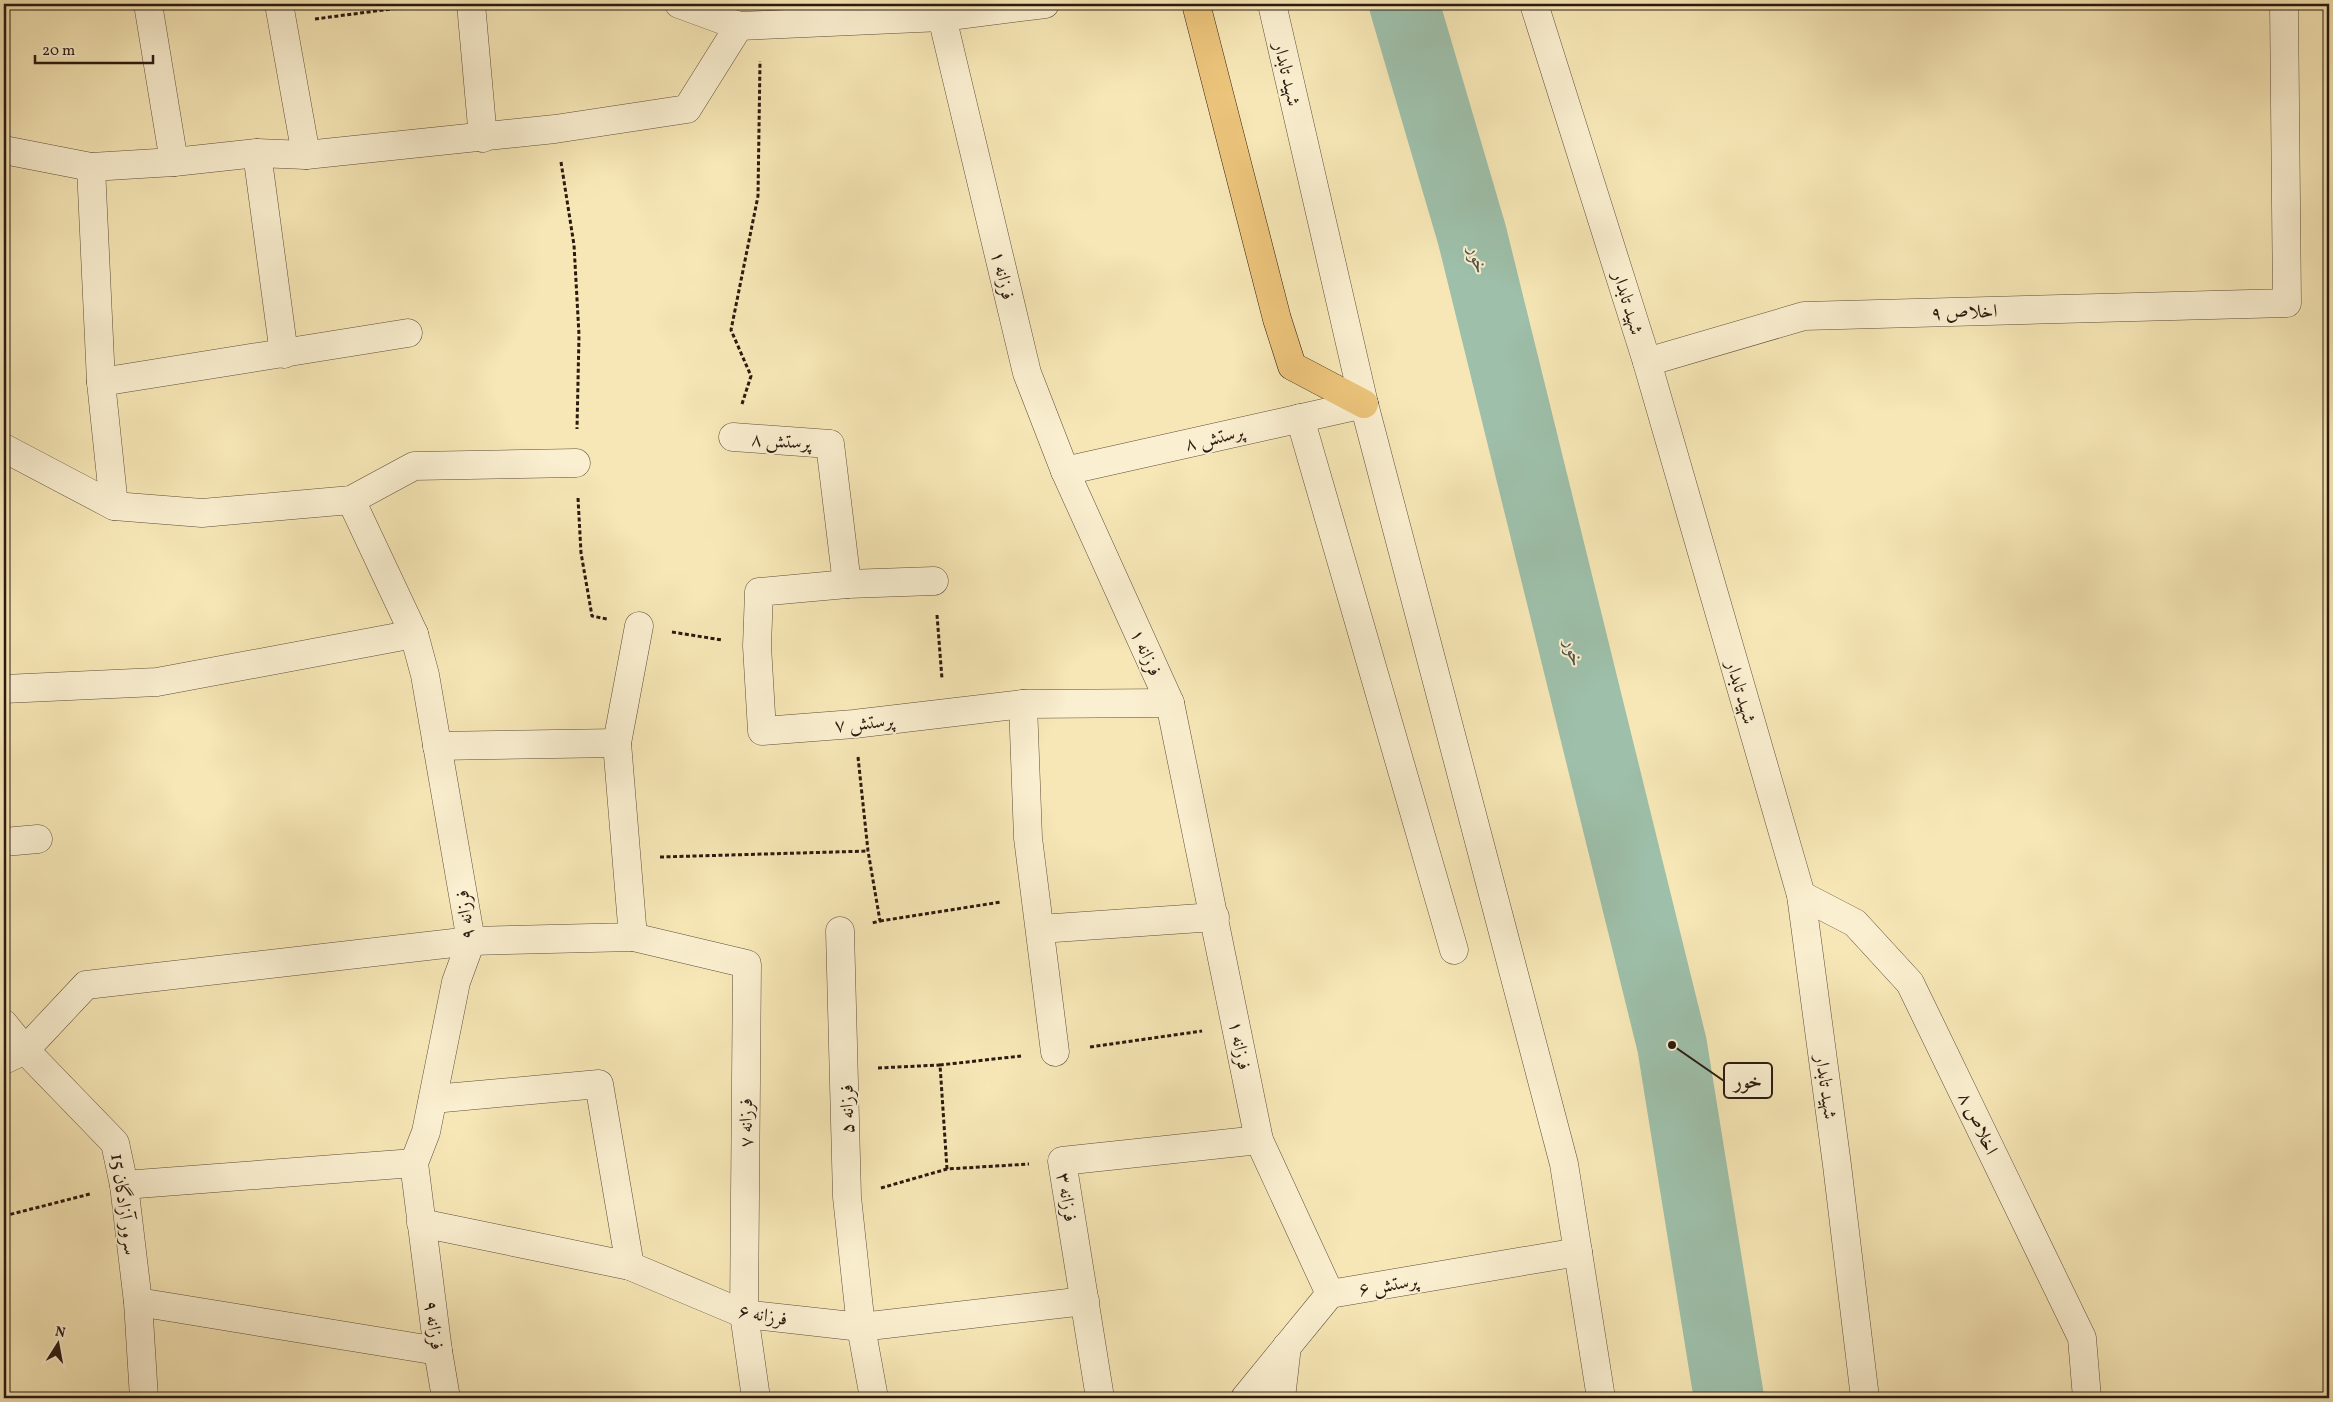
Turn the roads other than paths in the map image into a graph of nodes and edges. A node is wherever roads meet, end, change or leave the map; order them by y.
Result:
1 (148, 4) edge
2 (471, 4) edge
3 (679, 4) edge
4 (1045, 4) edge
5 (1196, 4) edge
6 (1272, 4) edge
7 (1534, 4) edge
8 (2284, 4) edge
9 (280, 14) edge
10 (942, 17) junction
11 (750, 25) junction
12 (483, 138) junction
13 (4, 150) edge
14 (257, 153) junction
15 (306, 154) junction
16 (174, 162) junction
17 (91, 167) junction
18 (408, 333) dead end
19 (284, 354) junction
20 (1647, 362) junction
21 (101, 382) junction
22 (1364, 404) junction
23 (1300, 418) junction
24 (733, 437) road end
25 (4, 448) edge
26 (576, 463) road end
27 (1065, 471) junction
28 (351, 500) junction
29 (114, 506) junction
30 (934, 581) road end
31 (847, 584) junction
32 (639, 626) road end
33 (414, 634) junction
34 (4, 689) edge
35 (1170, 703) junction
36 (1024, 704) junction
37 (617, 743) junction
38 (437, 746) junction
39 (38, 839) dead end
40 (4, 842) edge
41 (1801, 895) junction
42 (1215, 917) junction
43 (1040, 929) junction
44 (840, 932) road end
45 (633, 937) junction
46 (471, 941) junction
47 (1454, 950) dead end
48 (4, 1024) edge
49 (1055, 1052) road end
50 (15, 1055) edge
51 (432, 1099) junction
52 (1259, 1140) junction
53 (414, 1163) junction
54 (124, 1185) junction
55 (422, 1223) junction
56 (1578, 1252) junction
57 (630, 1266) junction
58 (1330, 1294) junction
59 (1085, 1301) junction
60 (138, 1302) junction
61 (744, 1314) junction
62 (861, 1327) junction
63 (1287, 1346) junction
64 (438, 1351) junction
65 (144, 1398) edge
66 (446, 1398) edge
67 (756, 1398) edge
68 (874, 1398) edge
69 (1100, 1398) edge
70 (1245, 1398) edge
71 (1281, 1398) edge
72 (1601, 1398) edge
73 (1865, 1398) edge
74 (2087, 1398) edge

1 - 16 street
2 - 12 street
3 - 11 street
4 - 10 street
5 - 22 main road
6 - 22 street, شهید تابدار
7 - 20 street, شهید تابدار
8 - 20 street, اخلاص ۹
9 - 15 street
10 - 11 street
10 - 27 street, فرزانه ۱
11 - 12 street
12 - 15 street
13 - 17 street
14 - 15 street
14 - 16 street
14 - 19 street
16 - 17 street
17 - 21 street
18 - 19 street
19 - 21 street
20 - 41 street, شهید تابدار
21 - 29 street
22 - 23 street, پرستش ۸
22 - 56 street, شهید تابدار
23 - 27 street, پرستش ۸
23 - 47 street
24 - 31 street, پرستش ۸
25 - 29 street
26 - 28 street
27 - 35 street, فرزانه ۱
28 - 29 street
28 - 33 street, فرزانه ۹
30 - 31 street
31 - 36 street, پرستش ۷
32 - 37 street
33 - 34 street
33 - 38 street, فرزانه ۹
35 - 36 street, پرستش ۷
35 - 42 street, فرزانه ۱
36 - 43 street
37 - 38 street
37 - 45 street
38 - 46 street, فرزانه ۹
39 - 40 street
41 - 73 street, شهید تابدار
41 - 74 street, اخلاص ۸
42 - 43 street
42 - 52 street, فرزانه ۱
43 - 49 street
44 - 62 street, فرزانه ۵
45 - 46 street
45 - 61 street, فرزانه ۷
46 - 50 street
46 - 51 street, فرزانه ۹
48 - 50 street, سرور آزادگان 15
50 - 54 street, سرور آزادگان 15
51 - 53 street, فرزانه ۹
51 - 57 street
52 - 58 street, فرزانه ۱
52 - 59 street, فرزانه ۳
53 - 54 street
53 - 55 street, فرزانه ۹
54 - 60 street, سرور آزادگان 15
55 - 57 street, فرزانه ۶
55 - 64 street, فرزانه ۹
56 - 58 street, پرستش ۶
56 - 72 street, شهید تابدار
57 - 61 street, فرزانه ۶
58 - 63 street
59 - 62 street, فرزانه ۶
59 - 69 street, فرزانه ۳
60 - 64 street
60 - 65 street, سرور آزادگان 15
61 - 62 street, فرزانه ۶
61 - 67 street, فرزانه ۷
62 - 68 street, فرزانه ۵
63 - 70 street
63 - 71 street
64 - 66 street, فرزانه ۹

